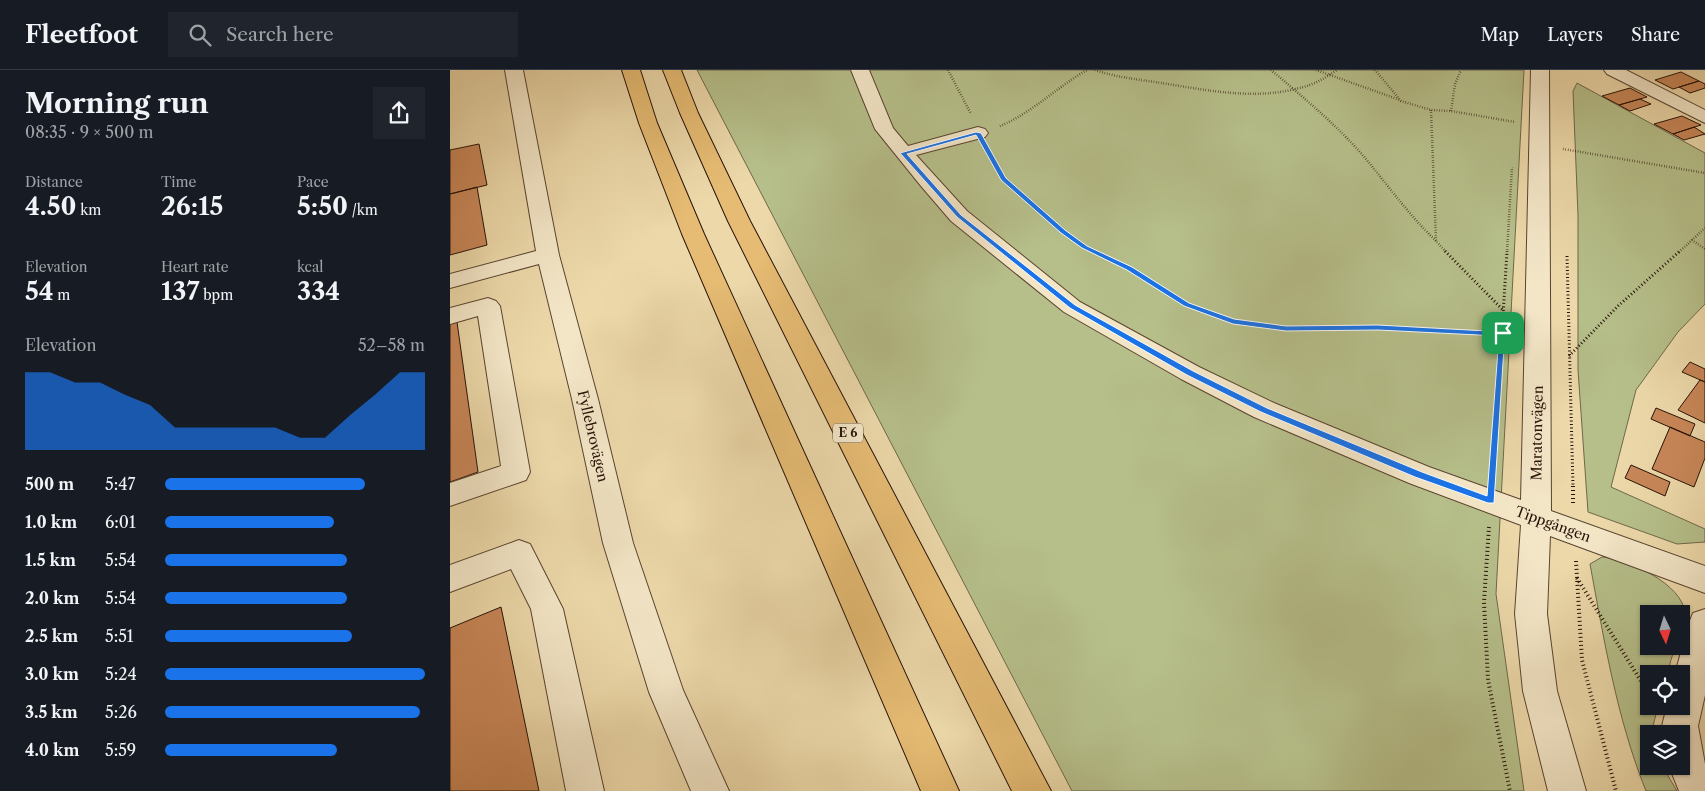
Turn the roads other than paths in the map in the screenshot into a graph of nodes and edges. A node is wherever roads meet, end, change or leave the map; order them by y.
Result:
1 (514, 70) edge
2 (631, 70) edge
3 (672, 70) edge
4 (860, 70) edge
5 (1540, 70) edge
6 (1613, 70) edge
7 (1705, 117) edge
8 (978, 133) road end
9 (903, 153) junction
10 (548, 255) junction
11 (450, 281) edge
12 (450, 316) edge
13 (450, 494) edge
14 (1536, 519) junction
15 (450, 580) edge
16 (1705, 580) edge
17 (1705, 623) edge
18 (1680, 725) edge
19 (1690, 770) edge
20 (585, 791) edge
21 (710, 791) edge
22 (940, 791) edge
23 (1032, 791) edge
24 (1567, 791) edge
25 (1701, 791) edge

1 - 10 street, Fyllebrovägen
2 - 22 highway
3 - 23 highway, E 6
4 - 9 street, Tippgången
5 - 14 street, Maratonvägen
6 - 7 street
8 - 9 street
9 - 14 street, Tippgången
10 - 11 street
10 - 21 street, Fyllebrovägen
12 - 13 street
14 - 16 street, Tippgången
14 - 24 street, Maratonvägen
15 - 20 street
17 - 18 street
19 - 25 street

